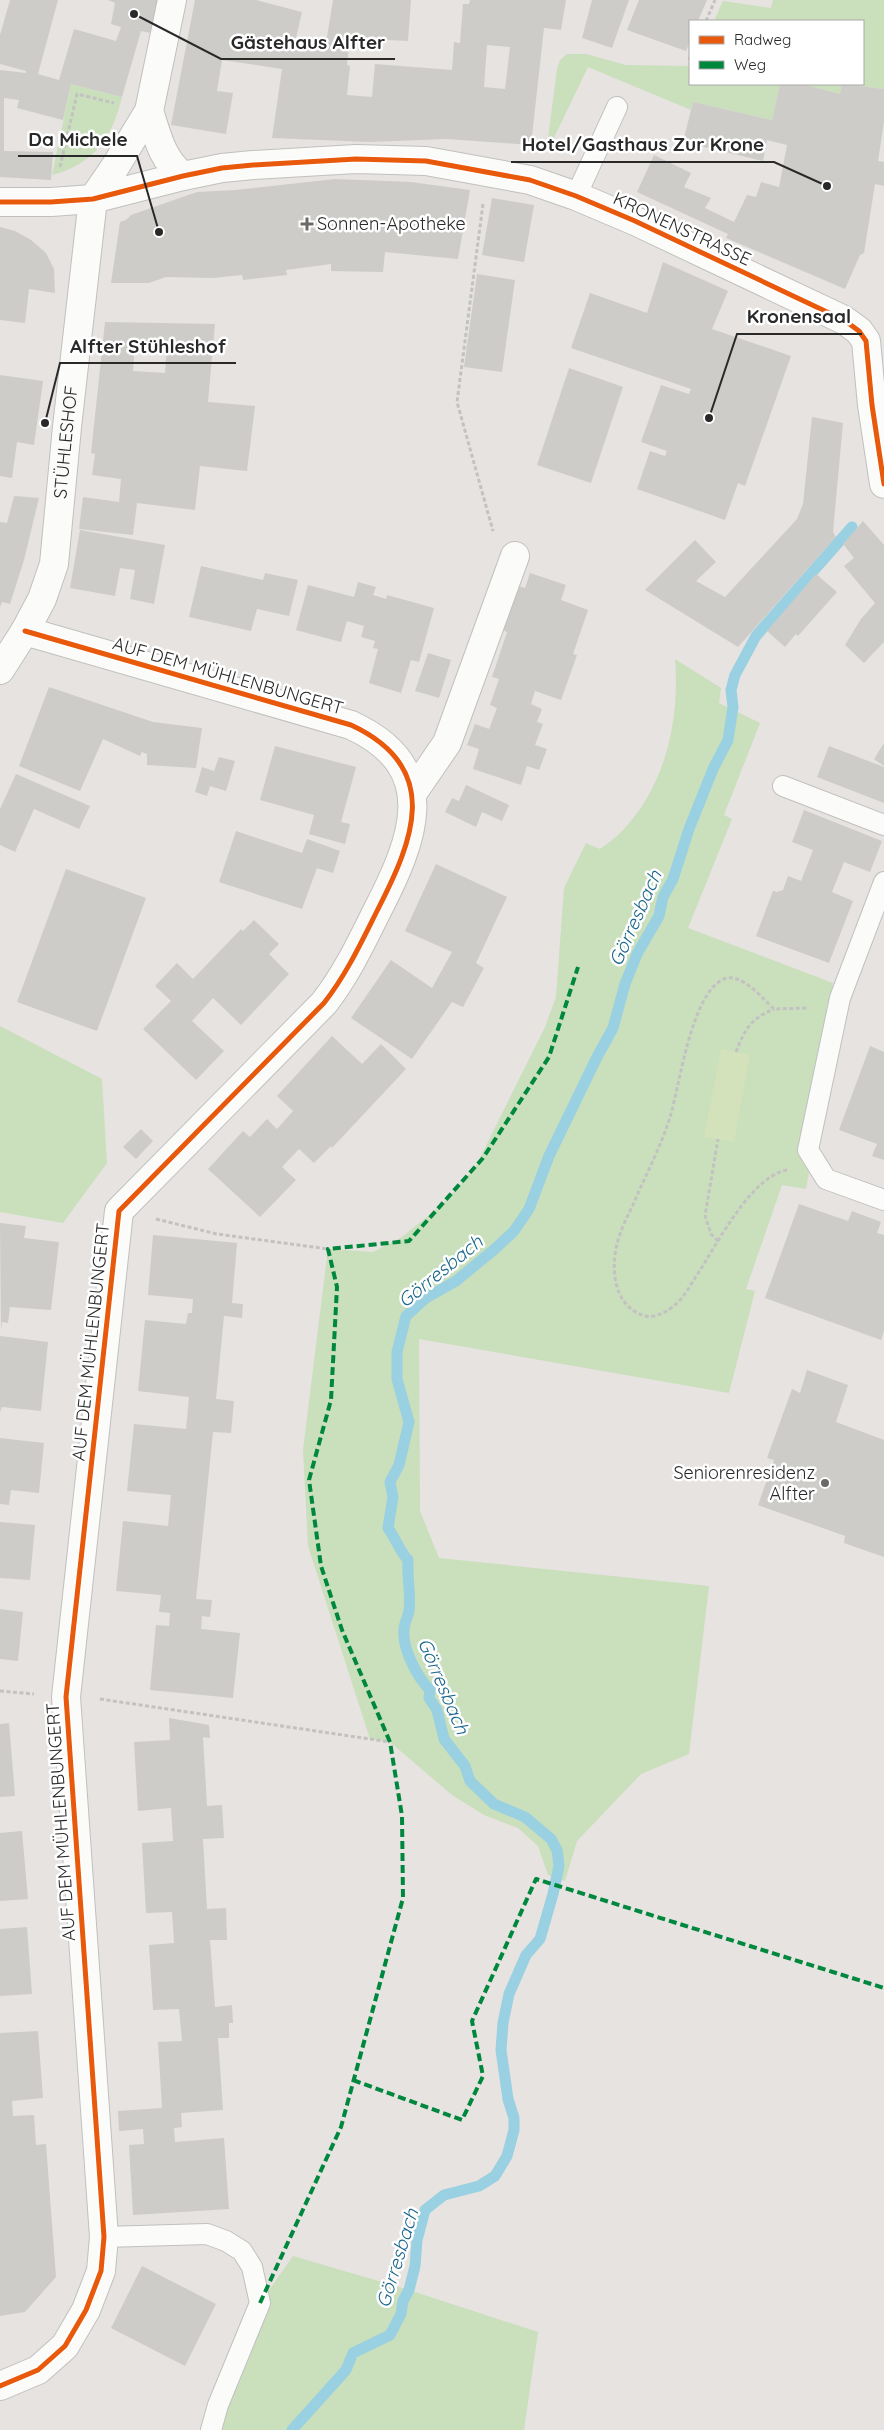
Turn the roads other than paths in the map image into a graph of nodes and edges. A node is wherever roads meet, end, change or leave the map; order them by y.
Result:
1 (172, 0) edge
2 (617, 107) dead end
3 (149, 111) junction
4 (183, 176) junction
5 (576, 196) junction
6 (93, 199) junction
7 (0, 202) edge
8 (884, 484) edge
9 (515, 556) dead end
10 (26, 631) junction
11 (0, 670) edge
12 (783, 786) dead end
13 (412, 794) junction
14 (884, 825) edge
15 (884, 882) edge
16 (884, 1200) edge
17 (104, 2237) junction
18 (0, 2386) edge
19 (211, 2430) edge

1 - 3 street
2 - 5 lane
3 - 4 street
3 - 6 street
4 - 5 street, KRONENSTRASSE
4 - 6 street, KRONENSTRASSE
5 - 8 street, KRONENSTRASSE
6 - 7 street, KRONENSTRASSE
6 - 10 street, STÜHLESHOF
9 - 13 street
10 - 11 street, STÜHLESHOF
10 - 13 street, AUF DEM MÜHLENBUNGERT
12 - 14 lane
13 - 17 street, AUF DEM MÜHLENBUNGERT
15 - 16 lane
17 - 18 street, AUF DEM MÜHLENBUNGERT
17 - 19 lane

